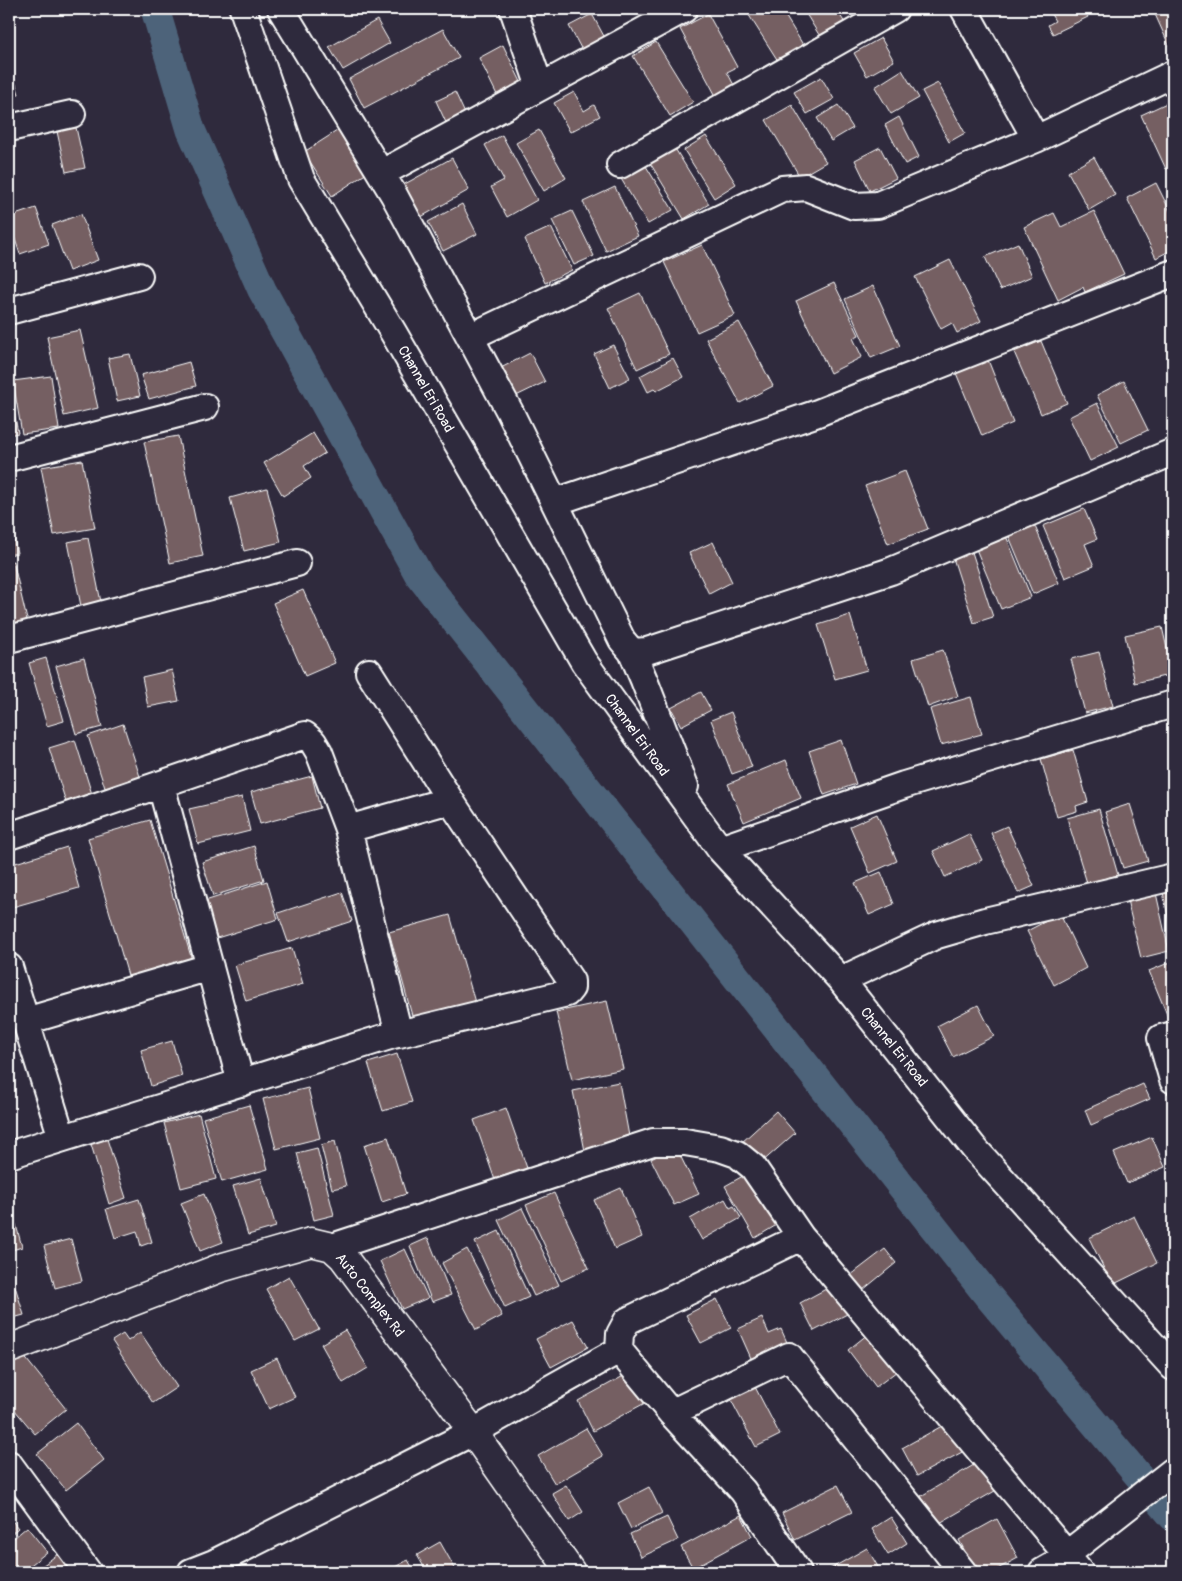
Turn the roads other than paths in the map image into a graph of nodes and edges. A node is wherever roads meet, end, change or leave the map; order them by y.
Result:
1 (243, 9) edge
2 (281, 9) edge
3 (514, 9) edge
4 (684, 9) edge
5 (896, 9) edge
6 (964, 9) edge
7 (1173, 74) edge
8 (540, 87) junction
9 (72, 114) dead end
10 (9, 128) edge
11 (1036, 138) junction
12 (620, 165) dead end
13 (382, 173) junction
14 (1173, 273) edge
15 (139, 276) dead end
16 (9, 311) edge
17 (470, 337) junction
18 (205, 407) dead end
19 (1173, 452) edge
20 (9, 458) edge
21 (555, 502) junction
22 (297, 563) dead end
23 (9, 639) edge
24 (632, 652) junction
25 (369, 672) dead end
26 (1173, 704) edge
27 (161, 785) junction
28 (450, 800) junction
29 (698, 820) junction
30 (348, 829) junction
31 (9, 836) edge
32 (720, 849) junction
33 (1173, 877) edge
34 (9, 967) edge
35 (210, 967) junction
36 (841, 980) junction
37 (26, 1021) junction
38 (399, 1034) junction
39 (1173, 1035) edge
40 (1173, 1080) edge
41 (241, 1083) junction
42 (62, 1138) junction
43 (9, 1155) edge
44 (802, 1237) junction
45 (332, 1247) junction
46 (9, 1349) edge
47 (618, 1350) junction
48 (1173, 1367) edge
49 (671, 1413) junction
50 (473, 1432) junction
51 (9, 1464) edge
52 (1173, 1470) edge
53 (1073, 1564) edge
54 (208, 1569) edge
55 (88, 1572) edge
56 (572, 1572) edge
57 (798, 1572) edge
58 (963, 1572) edge
59 (1042, 1572) edge

1 - 29 street, Channel Eri Road
2 - 13 street
3 - 8 street
4 - 8 street
5 - 12 street
6 - 11 street
7 - 11 street
8 - 13 street
9 - 10 street
11 - 17 street
13 - 17 street
14 - 21 street
15 - 16 street
17 - 21 street
18 - 20 street
19 - 24 street
21 - 24 street
22 - 23 street
24 - 29 street
25 - 28 street
26 - 32 street
27 - 30 street
27 - 31 street
27 - 35 street
28 - 30 street
28 - 38 street
29 - 32 street, Channel Eri Road
30 - 38 street
32 - 36 street, Channel Eri Road
33 - 36 street
34 - 37 street
35 - 37 street
35 - 41 street
36 - 48 street, Channel Eri Road
37 - 42 street
38 - 41 street
39 - 40 street
41 - 42 street
42 - 43 street
44 - 45 street
44 - 47 street
44 - 53 street
45 - 46 street, Auto Complex Rd
45 - 50 street, Auto Complex Rd
47 - 49 street
47 - 50 street
49 - 57 street
49 - 58 street
50 - 54 street
50 - 56 street, Auto Complex Rd
51 - 55 street
52 - 53 street
53 - 59 street

